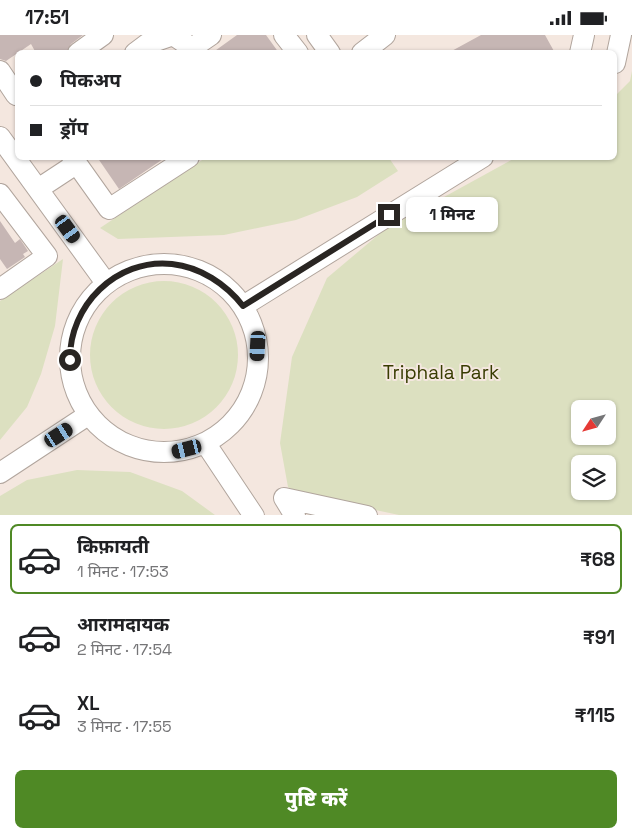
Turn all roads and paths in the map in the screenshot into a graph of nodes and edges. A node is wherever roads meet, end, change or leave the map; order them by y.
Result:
1 (103, 35) edge
2 (211, 35) edge
3 (284, 35) edge
4 (317, 35) edge
5 (385, 35) edge
6 (584, 35) edge
7 (621, 35) edge
8 (82, 50) edge
9 (139, 50) edge
10 (194, 50) edge
11 (296, 50) edge
12 (328, 50) edge
13 (366, 50) edge
14 (581, 50) edge
15 (617, 54) edge
16 (0, 71) edge
17 (15, 94) edge
18 (0, 138) edge
19 (15, 158) edge
20 (16, 160) edge
21 (184, 160) edge
22 (478, 160) edge
23 (74, 161) edge
24 (38, 189) junction
25 (0, 194) edge
26 (106, 283) junction
27 (0, 289) edge
28 (243, 306) junction
29 (88, 415) junction
30 (206, 444) junction
31 (0, 473) edge
32 (254, 515) edge
33 (295, 515) edge
34 (367, 515) edge

1 - 8 street
2 - 10 street
3 - 11 street
4 - 12 street
5 - 13 street
6 - 14 street
7 - 15 street
9 - 10 street
16 - 17 street
18 - 19 street
20 - 24 street
21 - 23 street
22 - 28 street
23 - 24 street
24 - 26 street
25 - 27 street
26 - 28 street
26 - 29 street
28 - 30 street
29 - 30 street
29 - 31 street
30 - 32 street
33 - 34 street

